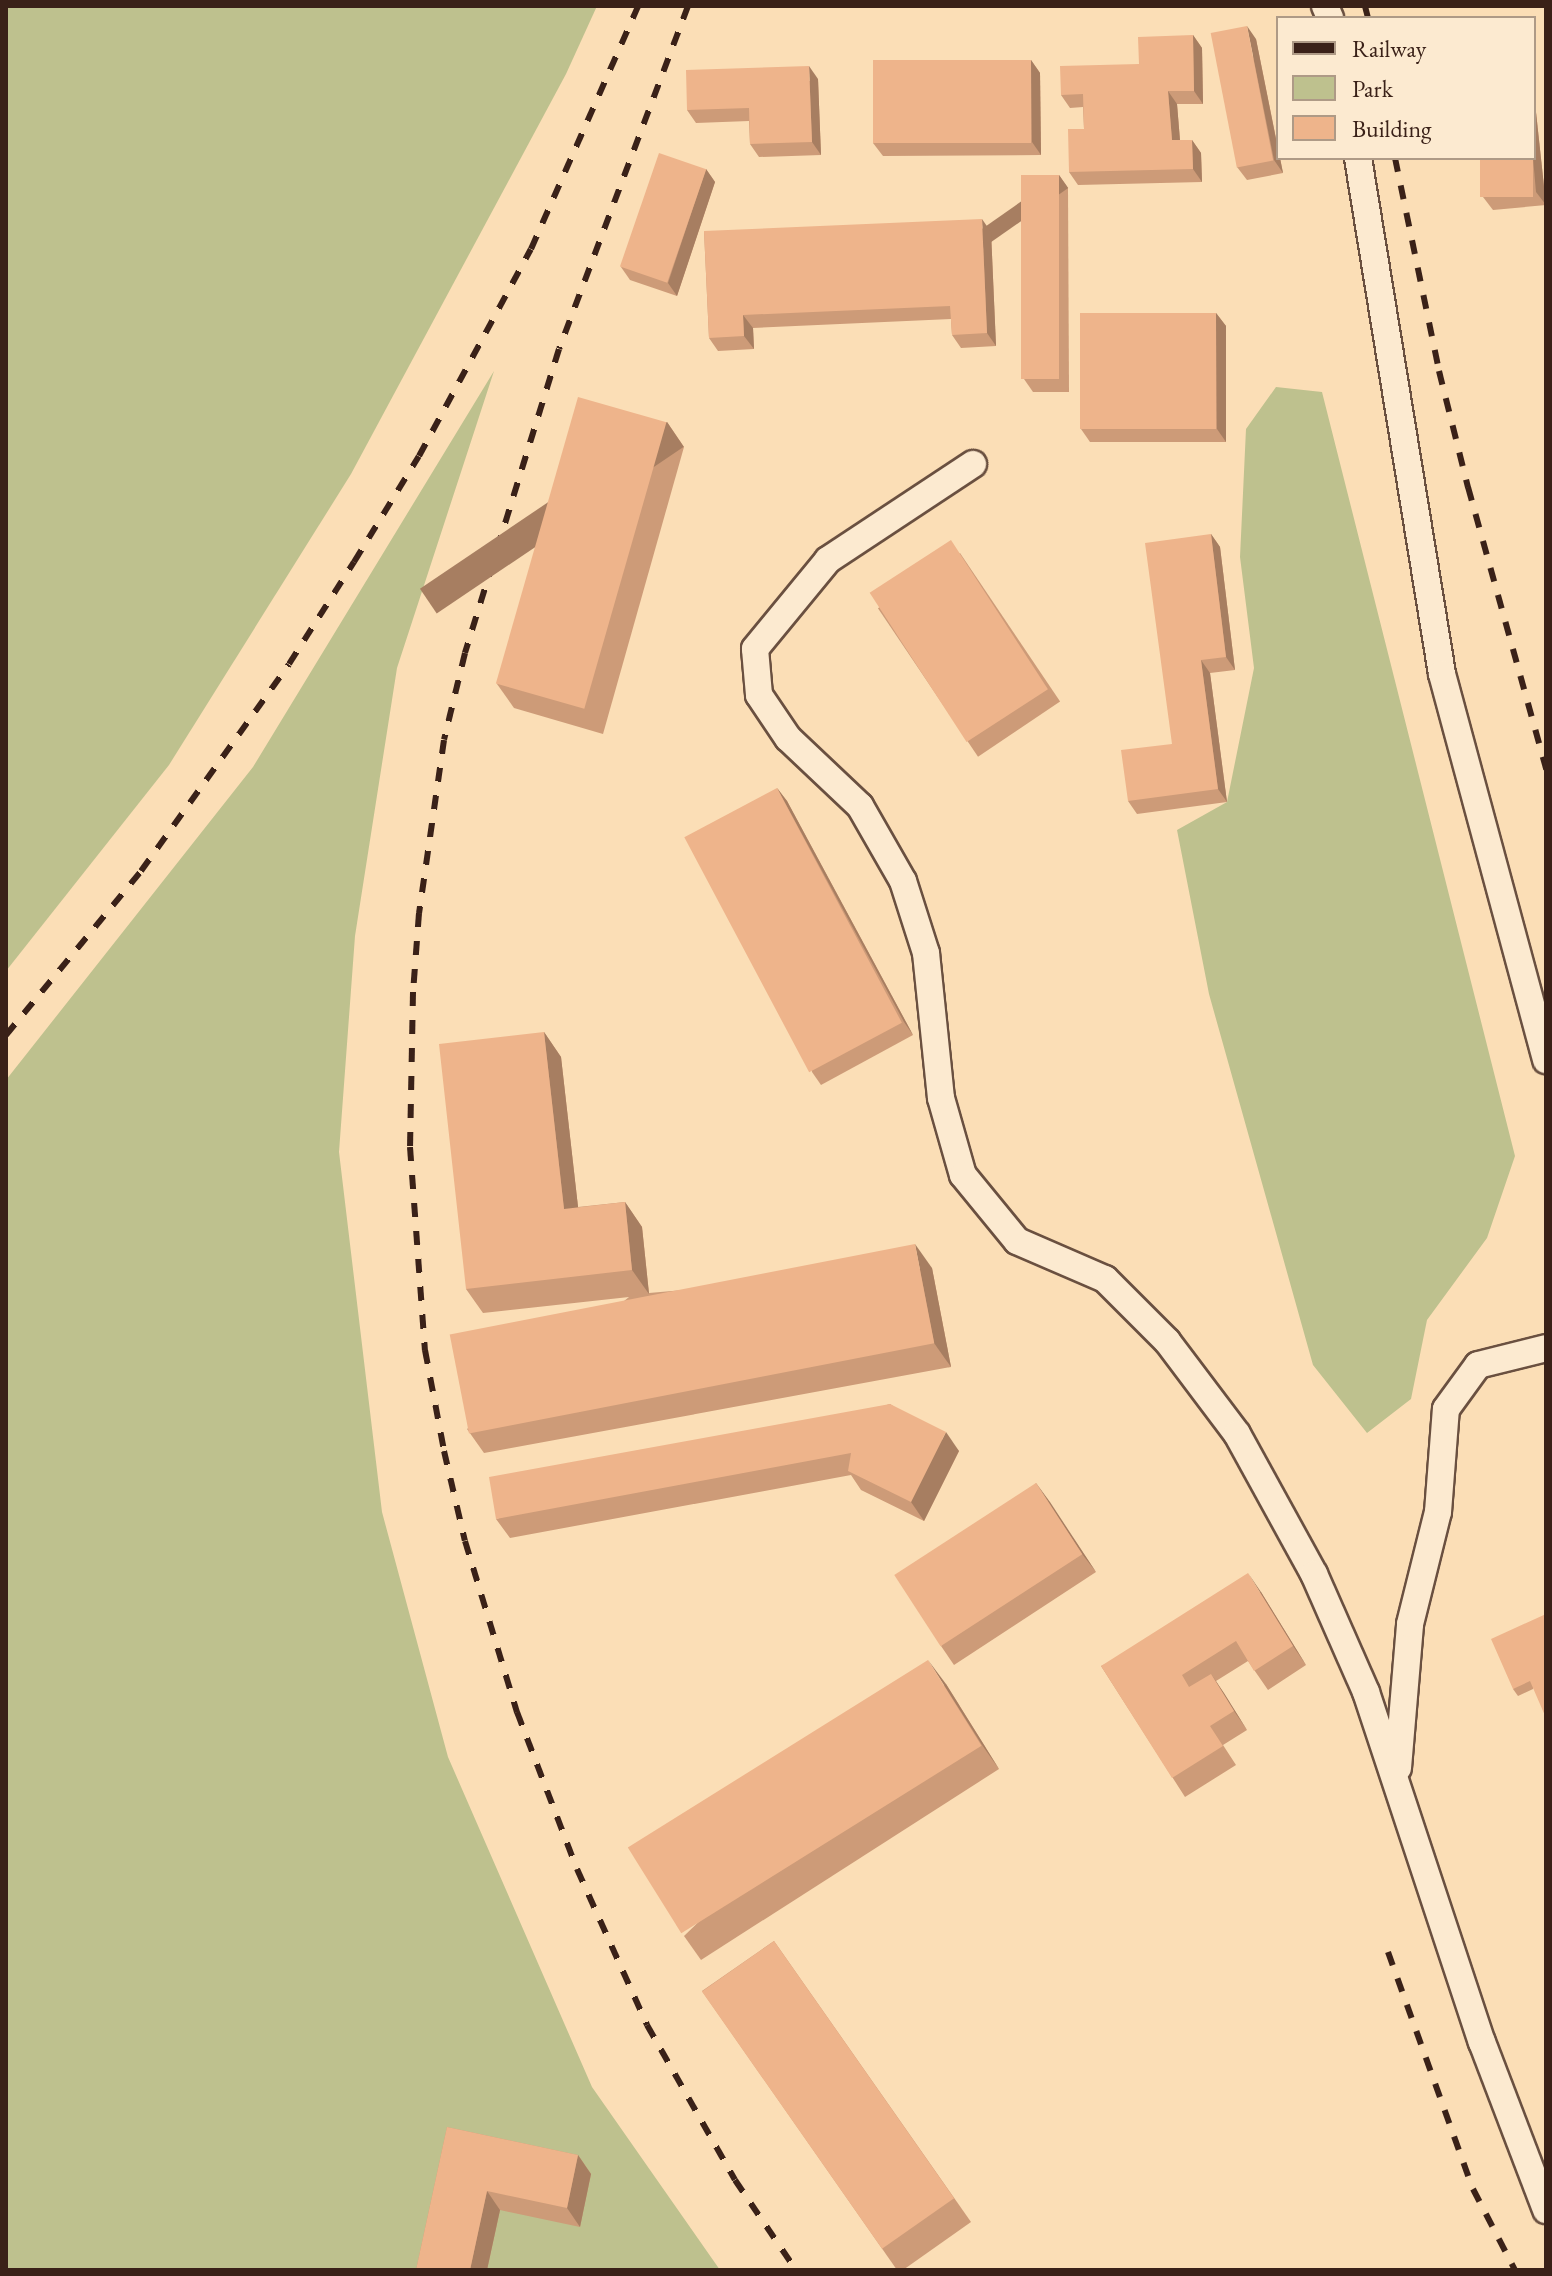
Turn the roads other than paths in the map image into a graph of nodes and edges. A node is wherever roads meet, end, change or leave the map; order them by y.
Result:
1 (1358, 160) edge
2 (973, 464) dead end
3 (1546, 1060) edge
4 (1546, 1348) edge
5 (1397, 1779) junction
6 (1546, 2210) edge

1 - 3 lane
2 - 5 lane
4 - 5 lane
5 - 6 lane

